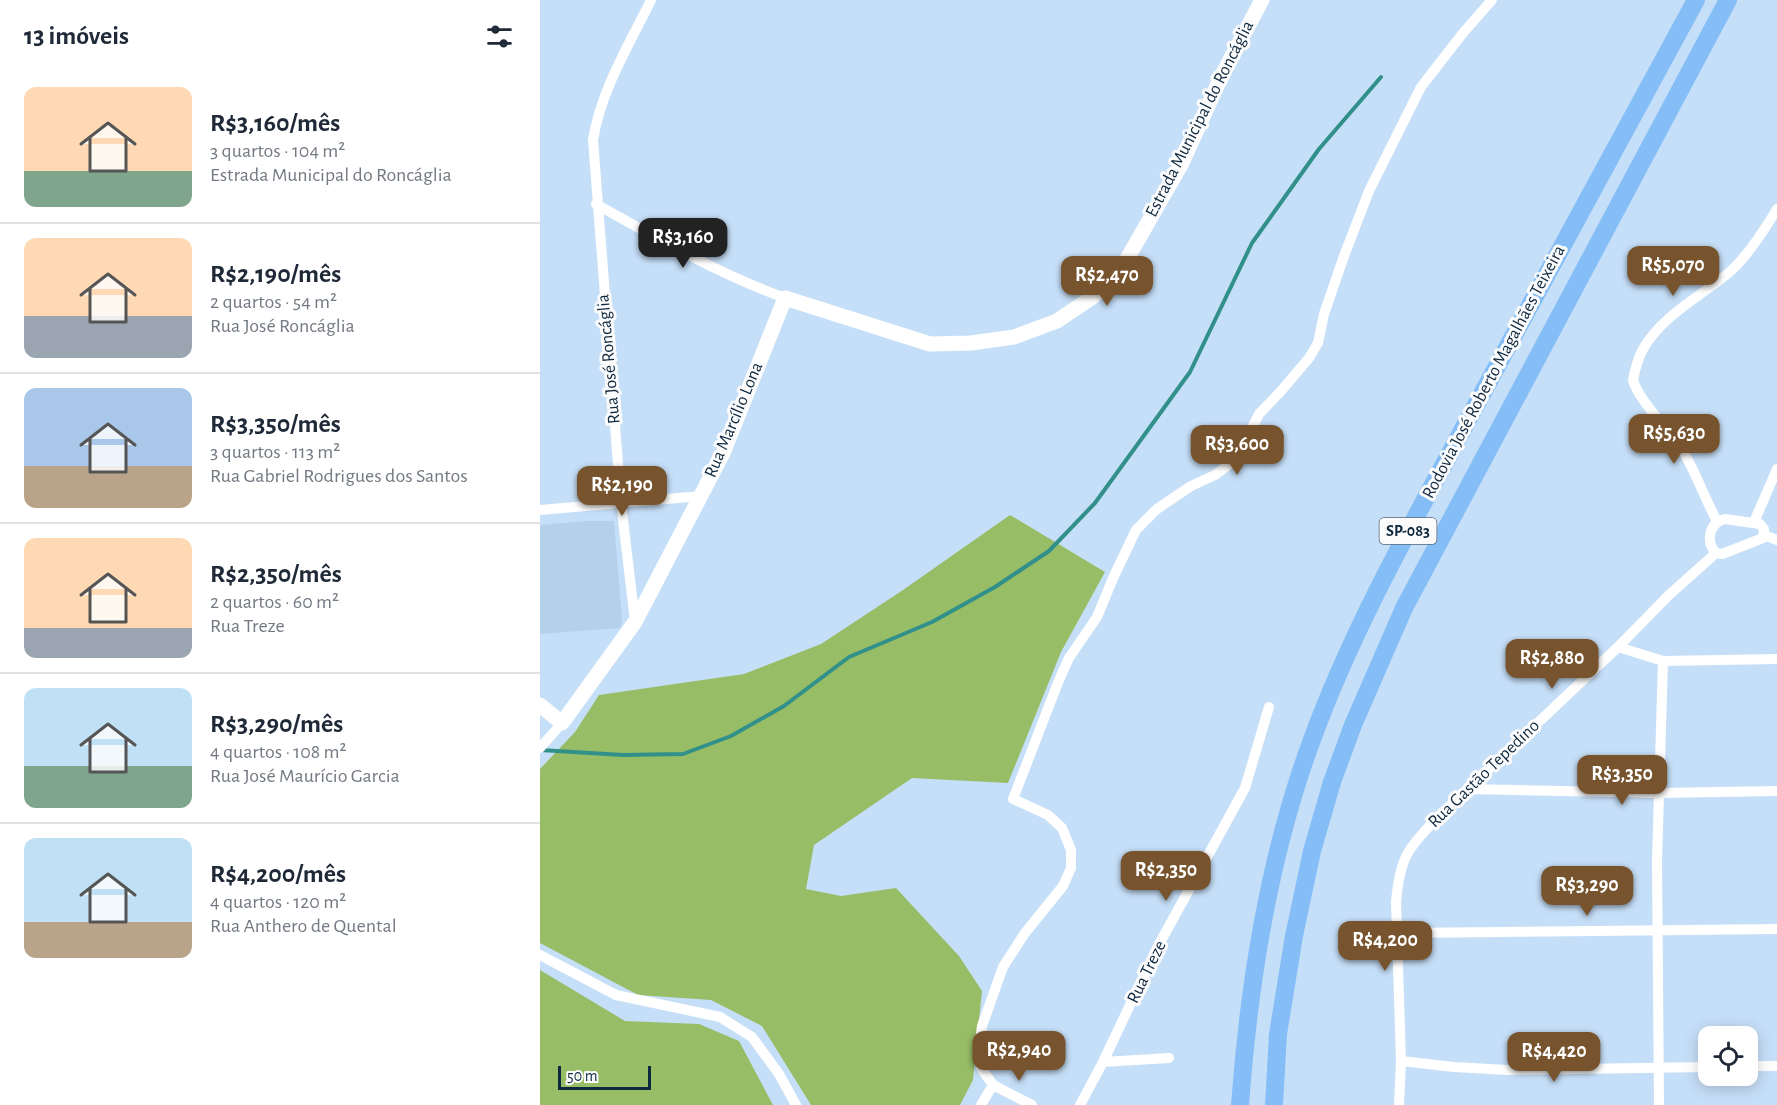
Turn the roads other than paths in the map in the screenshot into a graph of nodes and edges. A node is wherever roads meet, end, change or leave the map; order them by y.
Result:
1 (651, 0) edge
2 (1262, 0) edge
3 (1492, 0) edge
4 (1696, 0) edge
5 (1728, 0) edge
6 (596, 204) junction
7 (1777, 209) edge
8 (785, 298) junction
9 (1777, 469) edge
10 (700, 496) junction
11 (621, 503) junction
12 (540, 510) edge
13 (1717, 521) junction
14 (1754, 522) junction
15 (1764, 535) junction
16 (1777, 540) edge
17 (1716, 552) junction
18 (635, 622) junction
19 (1618, 647) junction
20 (1777, 659) edge
21 (1663, 661) junction
22 (540, 705) edge
23 (1269, 707) dead end
24 (562, 723) junction
25 (540, 748) edge
26 (1468, 789) junction
27 (1777, 792) edge
28 (1659, 793) junction
29 (1777, 929) edge
30 (1658, 931) junction
31 (1398, 933) junction
32 (540, 954) edge
33 (1168, 1058) dead end
34 (1401, 1061) junction
35 (1103, 1062) junction
36 (1758, 1066) edge
37 (1777, 1066) edge
38 (1659, 1067) junction
39 (1698, 1067) edge
40 (993, 1085) junction
41 (796, 1105) edge
42 (981, 1105) edge
43 (1032, 1105) edge
44 (1080, 1105) edge
45 (1240, 1105) edge
46 (1274, 1105) edge
47 (1399, 1105) edge
48 (1659, 1105) edge

1 - 6 street, Rua José Roncáglia
2 - 8 street, Estrada Municipal do Roncáglia
3 - 40 street
4 - 45 highway, Rodovia José Roberto Magalhães Teixeira / SP-083
5 - 46 highway, Rodovia José Roberto Magalhães Teixeira / SP-083
6 - 8 street, Estrada Municipal do Roncáglia
6 - 11 street, Rua José Roncáglia
7 - 13 street
8 - 10 street, Rua Marcílio Lona
9 - 14 street
10 - 11 street
10 - 18 street, Rua Marcílio Lona
11 - 12 street
11 - 18 street, Rua José Roncáglia
13 - 14 street
13 - 17 street
14 - 15 street
15 - 16 street
15 - 17 street
17 - 19 street, Rua Gastão Tepedino
18 - 24 street, Rua Marcílio Lona
19 - 21 street
19 - 26 street, Rua Gastão Tepedino
20 - 21 street
21 - 28 street
22 - 24 street
23 - 35 street, Rua Treze
24 - 25 street, Rua Marcílio Lona
26 - 28 street
26 - 31 street, Rua Gastão Tepedino
27 - 28 street
28 - 30 street
29 - 30 street
30 - 31 street
30 - 38 street
31 - 34 street
32 - 41 street
33 - 35 street
34 - 38 street
34 - 47 street
35 - 44 street, Rua Treze
36 - 37 street
38 - 39 street
38 - 48 street
40 - 42 street
40 - 43 street

